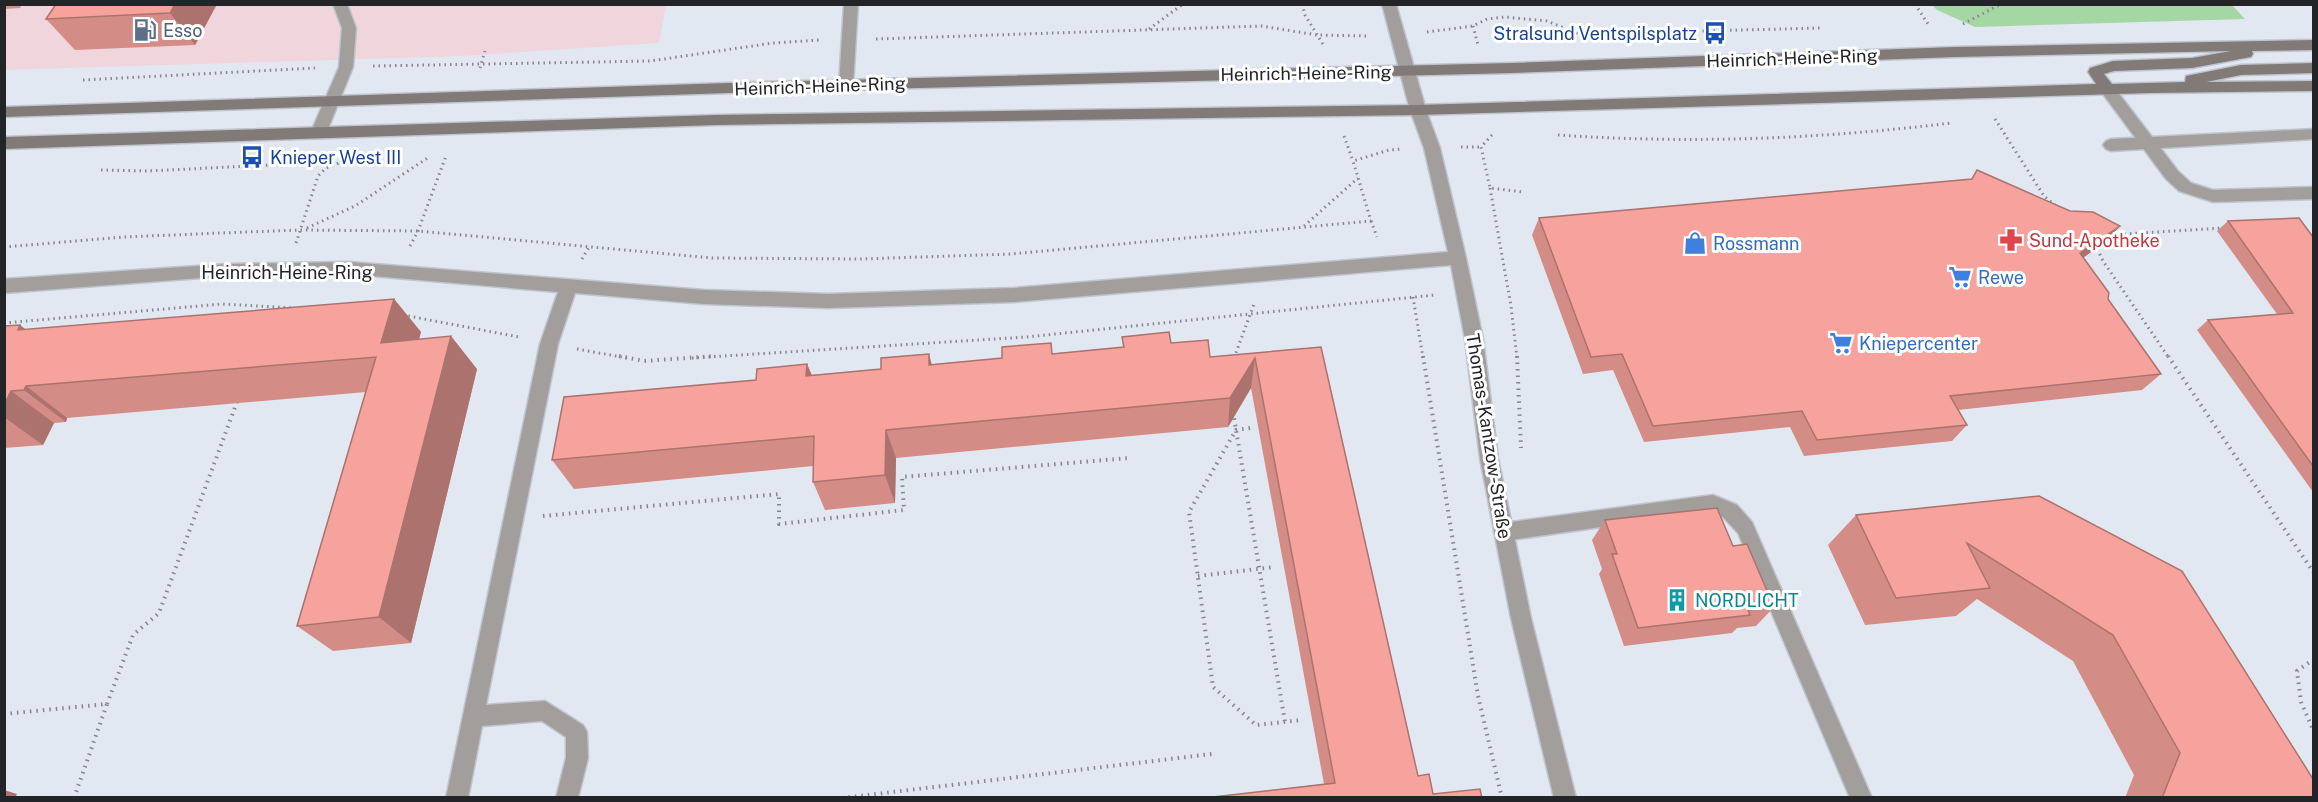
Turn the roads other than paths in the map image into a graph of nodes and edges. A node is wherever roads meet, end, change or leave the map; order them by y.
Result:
1 (340, 4) edge
2 (851, 4) edge
3 (1389, 4) edge
4 (2313, 45) edge
5 (2280, 46) junction
6 (2313, 68) edge
7 (1406, 71) junction
8 (846, 85) junction
9 (2313, 86) edge
10 (2151, 88) junction
11 (2108, 90) junction
12 (332, 101) junction
13 (1418, 110) junction
14 (4, 112) edge
15 (318, 134) junction
16 (2313, 134) edge
17 (2149, 142) junction
18 (4, 143) edge
19 (2111, 145) dead end
20 (2313, 193) edge
21 (1458, 258) junction
22 (569, 285) junction
23 (4, 286) edge
24 (1504, 532) junction
25 (473, 716) junction
26 (457, 798) edge
27 (567, 798) edge
28 (1565, 798) edge
29 (1861, 798) edge

1 - 12 street
2 - 8 street
3 - 7 street, Thomas-Kantzow-Straße
4 - 5 main road, Heinrich-Heine-Ring
5 - 7 main road, Heinrich-Heine-Ring
5 - 11 main road, Heinrich-Heine-Ring
6 - 10 main road, Heinrich-Heine-Ring
7 - 8 main road, Heinrich-Heine-Ring
7 - 13 street, Thomas-Kantzow-Straße
8 - 12 main road, Heinrich-Heine-Ring
9 - 10 main road, Heinrich-Heine-Ring
10 - 11 main road, Heinrich-Heine-Ring
11 - 13 main road, Heinrich-Heine-Ring
11 - 17 street
12 - 14 main road, Heinrich-Heine-Ring
12 - 15 street
13 - 15 main road, Heinrich-Heine-Ring
13 - 21 street, Thomas-Kantzow-Straße
15 - 18 main road, Heinrich-Heine-Ring
16 - 17 street
17 - 19 street
17 - 20 street
21 - 22 street, Heinrich-Heine-Ring
21 - 24 street, Thomas-Kantzow-Straße
22 - 23 street, Heinrich-Heine-Ring
22 - 25 street
24 - 28 street, Thomas-Kantzow-Straße
24 - 29 street
25 - 26 street
25 - 27 street

